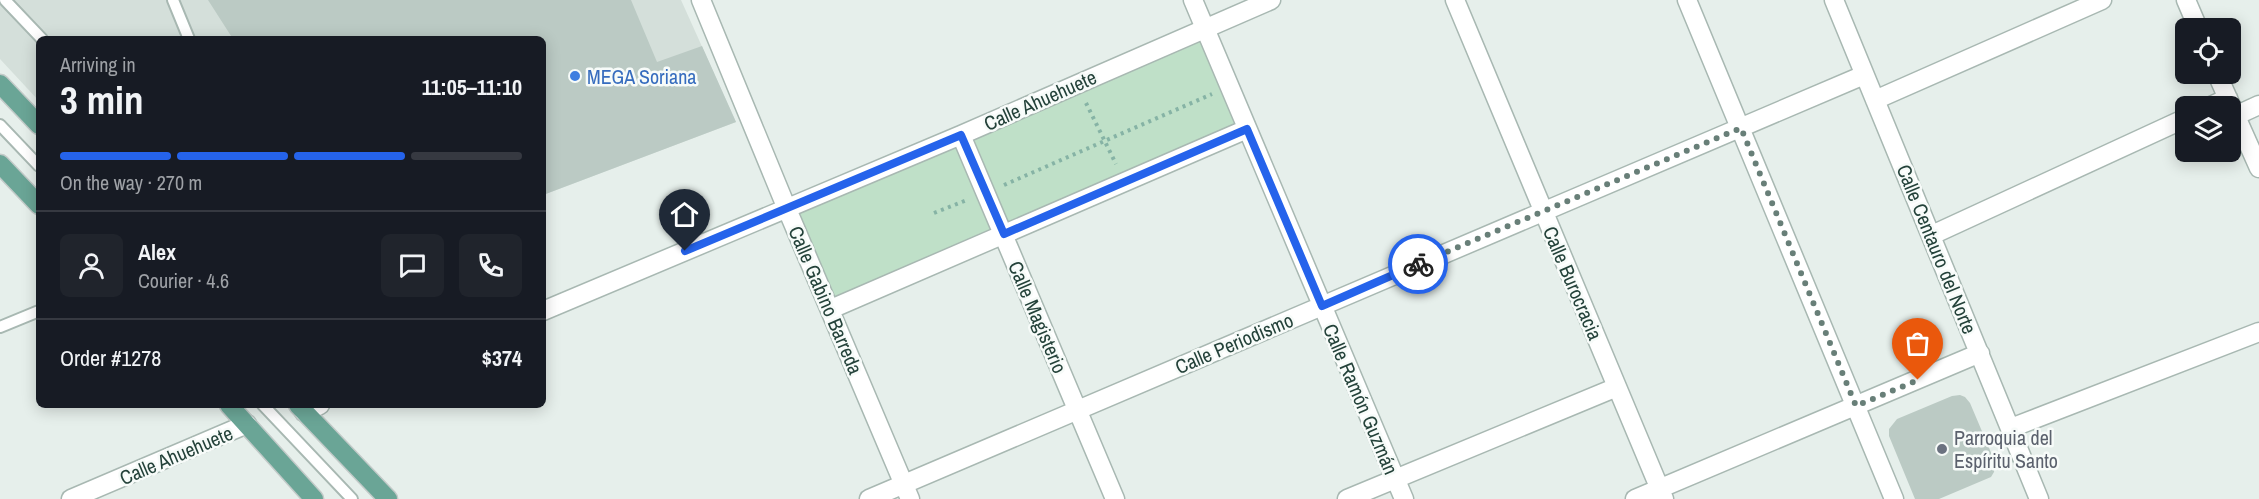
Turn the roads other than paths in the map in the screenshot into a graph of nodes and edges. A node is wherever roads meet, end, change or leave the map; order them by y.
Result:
1 (5, 0) edge
2 (173, 0) edge
3 (1193, 0) edge
4 (1271, 0) edge
5 (1455, 0) edge
6 (1688, 0) edge
7 (1834, 0) edge
8 (2102, 0) edge
9 (2186, 0) edge
10 (708, 2) edge
11 (2194, 18) edge
12 (1204, 27) junction
13 (39, 36) edge
14 (188, 36) edge
15 (1864, 75) junction
16 (0, 84) edge
17 (1875, 100) junction
18 (2259, 105) edge
19 (2241, 113) edge
20 (36, 122) edge
21 (2175, 123) edge
22 (0, 125) edge
23 (1741, 128) junction
24 (1247, 129) junction
25 (2241, 129) edge
26 (961, 135) junction
27 (36, 163) edge
28 (0, 164) edge
29 (2259, 168) edge
30 (36, 202) edge
31 (787, 209) junction
32 (1543, 212) junction
33 (1004, 234) junction
34 (1932, 235) junction
35 (1322, 306) junction
36 (831, 309) junction
37 (546, 310) edge
38 (36, 312) edge
39 (0, 327) edge
40 (2259, 332) edge
41 (1980, 353) junction
42 (1617, 387) junction
43 (1856, 406) junction
44 (232, 408) edge
45 (267, 408) edge
46 (309, 408) edge
47 (1077, 411) junction
48 (247, 424) junction
49 (2011, 428) junction
50 (1395, 479) junction
51 (907, 492) edge
52 (1662, 494) edge
53 (71, 499) edge
54 (314, 499) edge
55 (352, 499) edge
56 (388, 499) edge
57 (869, 499) edge
58 (1115, 499) edge
59 (1347, 499) edge
60 (1404, 499) edge
61 (1635, 499) edge
62 (1894, 499) edge
63 (2039, 499) edge

1 - 13 lane
2 - 14 lane
3 - 12 street, Calle Ramón Guzmán
4 - 12 street, Calle Ahuehuete
5 - 32 street, Calle Burocracia
6 - 23 street
7 - 15 street, Calle Centauro del Norte
8 - 17 street
9 - 11 street
10 - 31 street, Calle Gabino Barreda
12 - 24 street, Calle Ramón Guzmán
12 - 26 street, Calle Ahuehuete
15 - 17 street, Calle Centauro del Norte
15 - 23 street, Calle Periodismo
16 - 20 main road
17 - 34 street, Calle Centauro del Norte
18 - 19 street
21 - 34 street
22 - 27 lane
23 - 32 street, Calle Periodismo
23 - 43 street
24 - 33 street
24 - 35 street, Calle Ramón Guzmán
25 - 29 street
26 - 31 street, Calle Ahuehuete
26 - 33 street, Calle Magisterio
28 - 30 main road
31 - 36 street, Calle Gabino Barreda
31 - 37 street, Calle Ahuehuete
32 - 35 street, Calle Periodismo
32 - 42 street, Calle Burocracia
33 - 36 street
33 - 47 street, Calle Magisterio
34 - 41 street, Calle Centauro del Norte
35 - 47 street, Calle Periodismo
35 - 50 street, Calle Ramón Guzmán
36 - 51 street, Calle Gabino Barreda
38 - 39 lane
40 - 49 street
41 - 43 street
41 - 49 street, Calle Centauro del Norte
42 - 50 street
42 - 52 street, Calle Burocracia
43 - 52 street
43 - 62 street
44 - 48 main road
45 - 55 lane
46 - 56 main road
47 - 51 street, Calle Periodismo
47 - 58 street, Calle Magisterio
48 - 53 street, Calle Ahuehuete
48 - 54 main road
49 - 63 street, Calle Centauro del Norte
50 - 59 street
50 - 60 street, Calle Ramón Guzmán
51 - 57 street, Calle Periodismo
52 - 61 street

